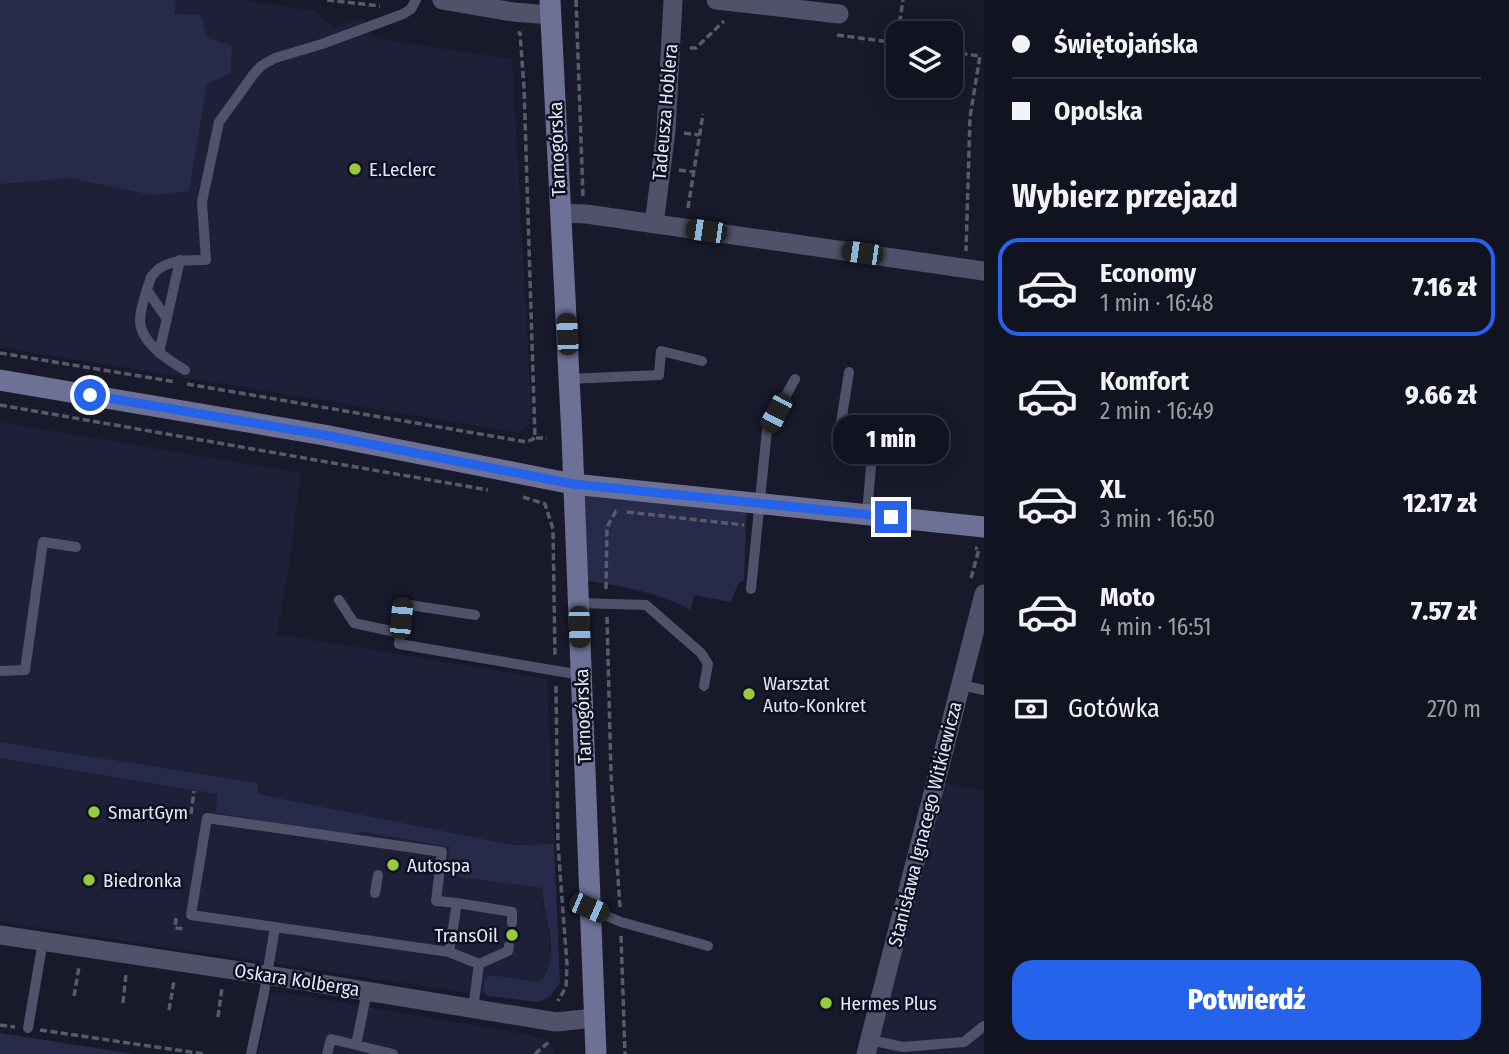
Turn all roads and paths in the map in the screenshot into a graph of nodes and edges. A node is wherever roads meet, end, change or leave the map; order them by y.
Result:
1 (327, 0) edge
2 (442, 0) edge
3 (576, 0) edge
4 (673, 0) edge
5 (716, 0) edge
6 (903, 0) edge
7 (414, 4) edge
8 (551, 8) edge
9 (839, 14) dead end
10 (726, 20) dead end
11 (900, 21) edge
12 (512, 28) dead end
13 (835, 35) dead end
14 (886, 42) edge
15 (672, 49) junction
16 (963, 54) edge
17 (703, 114) dead end
18 (583, 199) dead end
19 (560, 213) junction
20 (686, 217) dead end
21 (654, 224) junction
22 (180, 260) junction
23 (975, 270) edge
24 (147, 290) junction
25 (167, 320) junction
26 (0, 353) edge
27 (159, 353) junction
28 (702, 361) dead end
29 (185, 370) dead end
30 (849, 372) dead end
31 (569, 379) junction
32 (794, 379) dead end
33 (0, 380) edge
34 (0, 405) edge
35 (535, 438) junction
36 (547, 438) dead end
37 (573, 484) junction
38 (491, 491) dead end
39 (519, 496) dead end
40 (758, 503) junction
41 (867, 514) junction
42 (757, 526) junction
43 (984, 527) edge
44 (76, 547) dead end
45 (969, 547) dead end
46 (971, 578) dead end
47 (751, 589) dead end
48 (984, 594) edge
49 (339, 600) dead end
50 (578, 603) junction
51 (606, 603) junction
52 (475, 615) dead end
53 (400, 633) junction
54 (0, 671) edge
55 (555, 672) junction
56 (581, 675) junction
57 (961, 684) junction
58 (704, 686) dead end
59 (984, 690) edge
60 (378, 875) dead end
61 (375, 893) dead end
62 (457, 903) junction
63 (589, 908) junction
64 (621, 922) junction
65 (512, 923) dead end
66 (275, 927) junction
67 (0, 935) edge
68 (43, 941) junction
69 (509, 946) dead end
70 (708, 946) dead end
71 (449, 952) junction
72 (479, 964) junction
73 (79, 965) dead end
74 (127, 972) dead end
75 (267, 975) junction
76 (174, 979) dead end
77 (223, 987) dead end
78 (367, 991) junction
79 (74, 996) dead end
80 (123, 1003) dead end
81 (557, 1003) dead end
82 (473, 1009) junction
83 (169, 1010) dead end
84 (218, 1017) dead end
85 (593, 1018) junction
86 (0, 1025) edge
87 (984, 1026) edge
88 (28, 1028) junction
89 (356, 1045) junction
90 (545, 1046) dead end
91 (868, 1047) edge
92 (204, 1054) edge
93 (251, 1054) edge
94 (327, 1054) edge
95 (393, 1054) edge
96 (535, 1054) edge
97 (596, 1054) edge
98 (625, 1054) edge

1 - 7 path
2 - 8 street
3 - 18 path
4 - 15 street, Tadeusza Hoblera
5 - 9 street
6 - 11 path
7 - 22 lane
8 - 19 main road, Tarnogórska
10 - 15 path
12 - 35 path
13 - 14 path
15 - 21 street, Tadeusza Hoblera
16 - 23 path
17 - 20 path
19 - 21 street
19 - 31 main road, Tarnogórska
21 - 23 street
22 - 24 lane
22 - 25 lane
24 - 25 lane
24 - 27 lane
25 - 27 lane
26 - 35 path
27 - 29 lane
28 - 31 lane
30 - 41 lane
31 - 37 main road, Tarnogórska
32 - 40 lane
33 - 37 main road
34 - 38 path
35 - 36 path
37 - 40 main road
37 - 50 main road, Tarnogórska
39 - 55 path
40 - 41 main road
40 - 42 lane
41 - 43 main road
42 - 47 lane
42 - 51 path
44 - 54 lane
45 - 46 path
48 - 57 street, Stanisława Ignacego Witkiewicza
49 - 53 lane
50 - 51 lane
50 - 56 main road, Tarnogórska
51 - 58 lane
51 - 64 path
52 - 53 lane
53 - 55 lane
55 - 56 lane
55 - 81 path
56 - 63 main road, Tarnogórska
57 - 59 lane
57 - 91 street, Stanisława Ignacego Witkiewicza
60 - 61 lane
62 - 65 lane
62 - 66 lane
62 - 71 lane
63 - 64 lane
63 - 85 main road, Tarnogórska
64 - 70 lane
64 - 98 path
66 - 71 lane
66 - 75 lane
67 - 68 street, Oskara Kolberga
68 - 75 street, Oskara Kolberga
68 - 88 lane
69 - 72 lane
71 - 72 lane
72 - 82 lane
73 - 79 path
74 - 80 path
75 - 78 street, Oskara Kolberga
75 - 93 lane
76 - 83 path
77 - 84 path
78 - 82 street, Oskara Kolberga
78 - 89 lane
82 - 85 street, Oskara Kolberga
85 - 97 main road, Tarnogórska
86 - 88 path
87 - 91 lane
88 - 92 path
89 - 94 lane
89 - 95 lane
90 - 96 path

